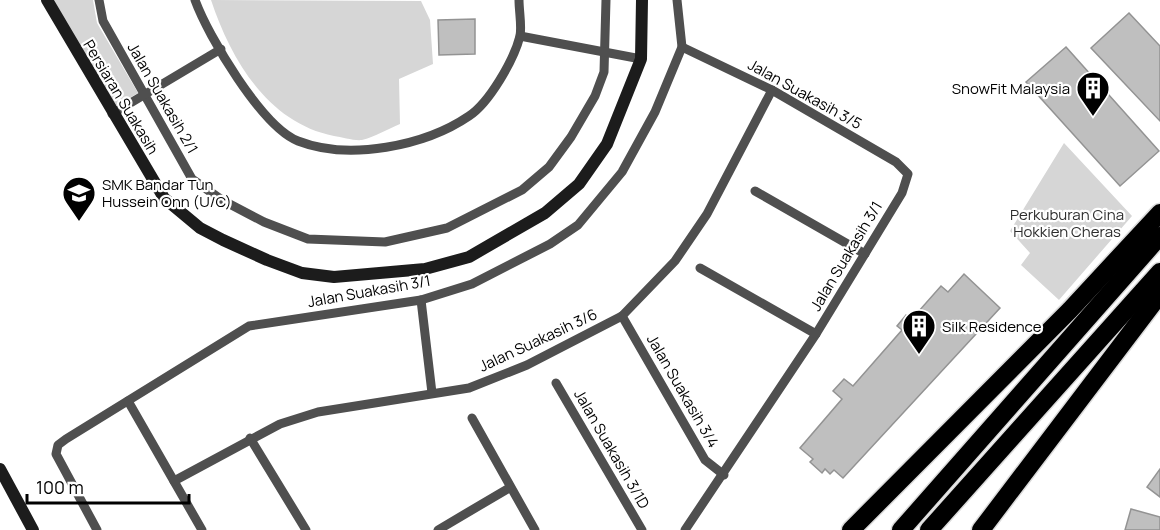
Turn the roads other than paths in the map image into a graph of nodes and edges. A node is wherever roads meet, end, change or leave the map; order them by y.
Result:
1 (47, 0) edge
2 (99, 0) edge
3 (195, 0) edge
4 (519, 0) edge
5 (606, 0) edge
6 (642, 0) edge
7 (677, 0) edge
8 (520, 36) junction
9 (682, 47) junction
10 (221, 49) junction
11 (606, 54) junction
12 (641, 59) junction
13 (772, 90) junction
14 (143, 95) junction
15 (112, 114) junction
16 (909, 174) joint
17 (755, 191) dead end
18 (1160, 213) edge
19 (1160, 236) edge
20 (865, 254) junction
21 (700, 268) dead end
22 (1160, 272) edge
23 (1160, 294) edge
24 (421, 300) junction
25 (622, 316) junction
26 (816, 334) junction
27 (556, 383) dead end
28 (432, 393) junction
29 (128, 401) junction
30 (472, 418) dead end
31 (250, 438) junction
32 (0, 469) edge
33 (724, 475) junction
34 (174, 482) junction
35 (509, 488) junction
36 (33, 530) edge
37 (97, 530) edge
38 (202, 530) edge
39 (306, 530) edge
40 (438, 530) edge
41 (535, 530) edge
42 (642, 530) edge
43 (685, 530) edge
44 (851, 530) edge
45 (901, 530) edge
46 (929, 530) edge
47 (981, 530) edge

1 - 15 street, Persiaran Suakasih
2 - 14 street, Jalan Suakasih 2/1
3 - 10 street
4 - 8 street
5 - 11 street, Jalan Suakasih 2/1
6 - 12 street, Persiaran Suakasih
7 - 9 street, Jalan Suakasih 3/1
8 - 10 street
8 - 11 street
9 - 13 street, Jalan Suakasih 3/5
9 - 24 street, Jalan Suakasih 3/1
10 - 14 street
11 - 12 street
11 - 14 street, Jalan Suakasih 2/1
12 - 15 street, Persiaran Suakasih
13 - 16 street, Jalan Suakasih 3/5
13 - 25 street, Jalan Suakasih 3/6
14 - 15 street
16 - 20 street, Jalan Suakasih 3/1
17 - 20 street
18 - 44 highway
19 - 45 highway
20 - 26 street, Jalan Suakasih 3/1
21 - 26 street
22 - 46 highway
23 - 47 highway
24 - 28 street
24 - 29 street, Jalan Suakasih 3/1
25 - 28 street, Jalan Suakasih 3/6
25 - 33 street, Jalan Suakasih 3/4
26 - 33 street, Jalan Suakasih 3/1
27 - 42 street, Jalan Suakasih 3/1D
28 - 31 street, Jalan Suakasih 3/6
29 - 34 street
29 - 37 street, Jalan Suakasih 3/1
30 - 35 street
31 - 34 street, Jalan Suakasih 3/6
31 - 39 street
32 - 36 street
33 - 43 street, Jalan Suakasih 3/1
34 - 38 street
35 - 40 street
35 - 41 street

